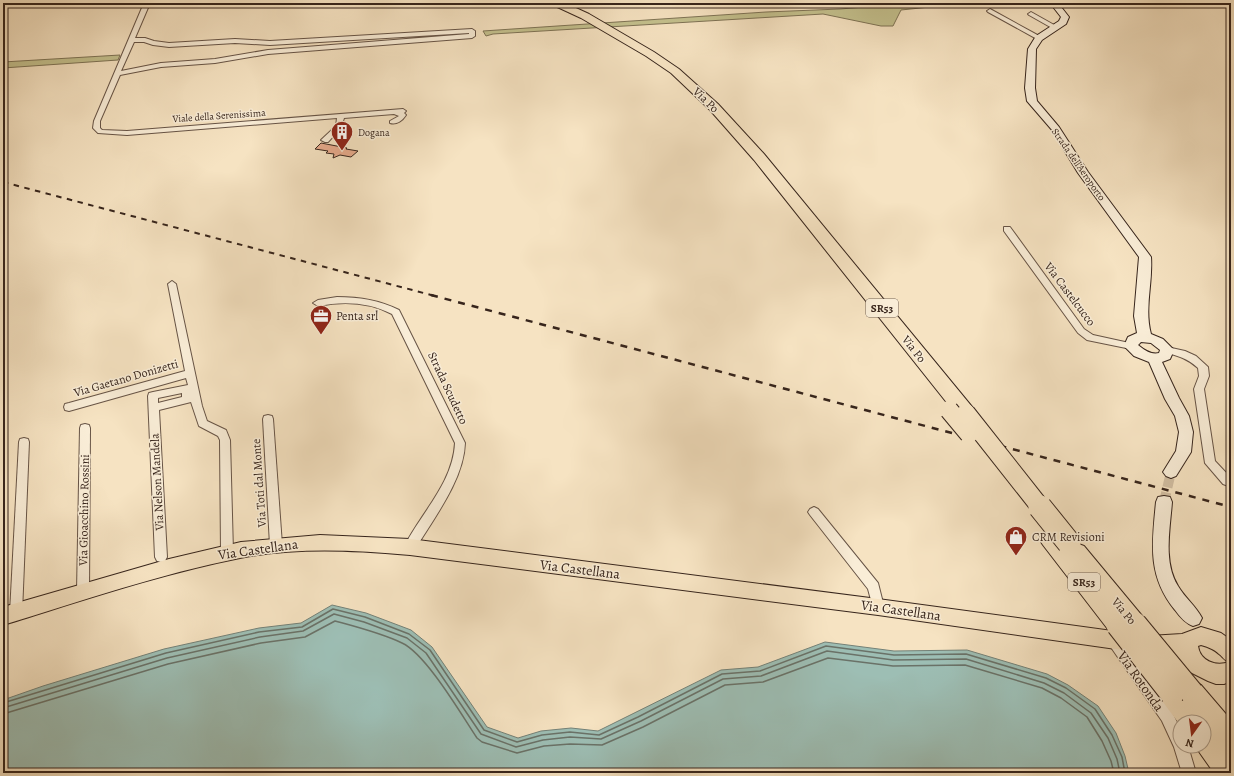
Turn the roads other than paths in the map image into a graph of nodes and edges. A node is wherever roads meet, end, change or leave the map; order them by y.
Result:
1 (147, 3) edge
2 (548, 3) edge
3 (557, 3) edge
4 (1054, 3) edge
5 (990, 11) dead end
6 (1031, 14) dead end
7 (1054, 27) junction
8 (1038, 38) junction
9 (132, 40) junction
10 (117, 74) junction
11 (403, 111) dead end
12 (394, 112) junction
13 (341, 116) junction
14 (393, 125) dead end
15 (325, 140) dead end
16 (1007, 229) dead end
17 (172, 284) dead end
18 (318, 303) dead end
19 (1145, 337) junction
20 (1131, 346) junction
21 (1167, 350) junction
22 (1154, 359) junction
23 (191, 373) junction
24 (191, 398) junction
25 (69, 407) dead end
26 (957, 412) junction
27 (268, 419) dead end
28 (85, 428) dead end
29 (24, 442) dead end
30 (1171, 472) tunnel mouth
31 (1231, 483) edge
32 (1164, 502) tunnel mouth
33 (814, 512) dead end
34 (276, 545) junction
35 (410, 547) junction
36 (227, 552) junction
37 (165, 562) junction
38 (83, 592) junction
39 (878, 607) junction
40 (9, 614) edge
41 (1193, 618) junction
42 (1122, 629) junction
43 (1192, 638) junction
44 (1149, 645) junction
45 (1226, 648) edge
46 (1201, 667) junction
47 (1230, 673) edge
48 (1182, 693) junction
49 (1190, 714) edge
50 (1172, 726) edge
51 (1231, 740) edge
52 (1212, 748) edge
53 (1183, 754) edge
54 (1189, 773) edge
55 (1230, 773) edge

1 - 9 street, Viale della Serenissima
2 - 26 highway, Via Po / SR53
3 - 26 highway, Via Po / SR53
4 - 7 street
5 - 8 street
6 - 7 street
7 - 8 street
8 - 19 street, Strada dell'Aeroporto
9 - 10 street, Viale della Serenissima
9 - 10 street
10 - 13 street, Viale della Serenissima
11 - 12 street, Viale della Serenissima
12 - 13 street, Viale della Serenissima
12 - 14 street
13 - 15 street
16 - 20 street, Via Castelcucco
17 - 23 street, Via Gaetano Donizetti
18 - 35 street, Strada Scudetto
19 - 20 street
19 - 21 street
20 - 22 street
21 - 22 street
21 - 31 street
22 - 30 street
23 - 24 street, Via Gaetano Donizetti
23 - 25 street, Via Gaetano Donizetti
24 - 36 street, Via Gaetano Donizetti
24 - 37 street, Via Nelson Mandela
26 - 42 highway, Via Po / SR53, bridge
27 - 34 street, Via Toti dal Monte
28 - 38 street, Via Gioacchino Rossini
29 - 40 street, Via Castellana
32 - 41 street
33 - 39 street
34 - 35 main road, Via Castellana
34 - 36 main road, Via Castellana
35 - 39 main road, Via Castellana
36 - 37 main road, Via Castellana
37 - 38 main road, Via Castellana
38 - 40 main road, Via Castellana
39 - 42 main road, Via Castellana
41 - 43 street
41 - 45 street
42 - 44 main road, Via Castellana
42 - 48 highway, Via Po / SR53, bridge
42 - 50 street, Via Rotonda
43 - 44 main road
43 - 45 main road
43 - 46 main road
44 - 46 main road
46 - 47 main road
48 - 49 highway, Via Po / SR53
48 - 51 highway, Via Po / SR53
52 - 55 highway
53 - 54 street, Via Rotonda

